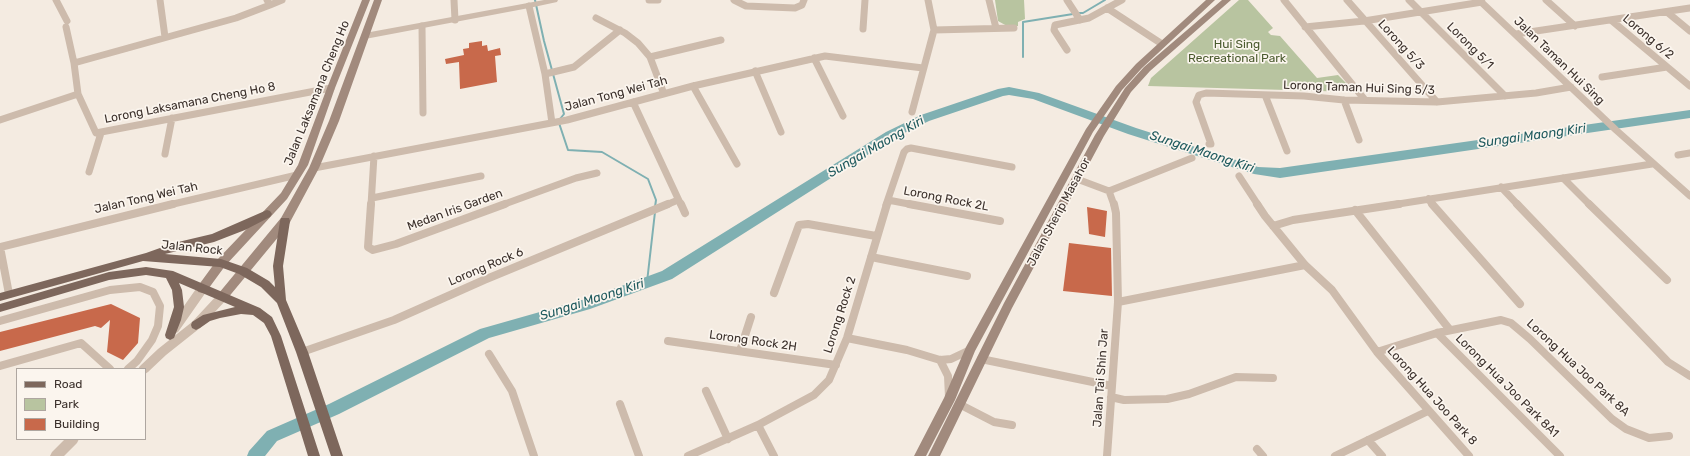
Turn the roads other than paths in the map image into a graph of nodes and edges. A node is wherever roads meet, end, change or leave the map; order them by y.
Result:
1 (56, 0) edge
2 (162, 0) edge
3 (282, 0) edge
4 (366, 0) edge
5 (378, 0) edge
6 (454, 0) edge
7 (650, 0) edge
8 (658, 0) edge
9 (734, 0) edge
10 (804, 0) edge
11 (864, 0) edge
12 (928, 0) edge
13 (989, 0) edge
14 (1067, 0) edge
15 (1122, 0) edge
16 (1210, 0) edge
17 (1227, 0) edge
18 (1284, 0) edge
19 (1347, 0) edge
20 (1409, 0) edge
21 (1546, 0) edge
22 (551, 1) edge
23 (1480, 1) edge
24 (268, 2) edge
25 (531, 6) junction
26 (1107, 8) junction
27 (1690, 8) edge
28 (1420, 11) junction
29 (1667, 12) junction
30 (596, 18) dead end
31 (1079, 19) junction
32 (455, 20) junction
33 (1611, 20) junction
34 (1364, 21) junction
35 (422, 26) junction
36 (1575, 26) junction
37 (1305, 27) junction
38 (996, 28) junction
39 (1014, 28) dead end
40 (620, 30) junction
41 (863, 30) dead end
42 (934, 30) junction
43 (1690, 31) edge
44 (1516, 34) junction
45 (365, 36) junction
46 (165, 37) junction
47 (721, 40) dead end
48 (1162, 44) junction
49 (1067, 50) dead end
50 (650, 57) junction
51 (814, 58) junction
52 (74, 63) junction
53 (1667, 67) junction
54 (923, 68) junction
55 (755, 71) junction
56 (548, 73) junction
57 (1602, 77) dead end
58 (335, 78) junction
59 (693, 86) junction
60 (1690, 86) edge
61 (1571, 87) junction
62 (331, 88) junction
63 (78, 94) junction
64 (664, 94) junction
65 (1265, 95) junction
66 (1505, 96) junction
67 (1344, 100) junction
68 (1365, 100) junction
69 (632, 102) junction
70 (1437, 102) junction
71 (423, 112) dead end
72 (912, 112) dead end
73 (843, 116) dead end
74 (172, 118) junction
75 (0, 120) edge
76 (554, 122) junction
77 (781, 132) dead end
78 (101, 133) junction
79 (1359, 140) dead end
80 (1209, 144) dead end
81 (1287, 152) dead end
82 (1690, 153) edge
83 (166, 154) dead end
84 (1678, 155) dead end
85 (374, 156) junction
86 (1192, 158) dead end
87 (737, 164) dead end
88 (1652, 164) junction
89 (1012, 167) dead end
90 (314, 168) junction
91 (89, 172) dead end
92 (598, 173) dead end
93 (297, 175) junction
94 (481, 176) dead end
95 (1239, 176) dead end
96 (1563, 178) junction
97 (1077, 179) junction
98 (1501, 187) junction
99 (1109, 191) junction
100 (1690, 196) edge
101 (372, 198) junction
102 (1428, 199) junction
103 (678, 200) junction
104 (888, 200) junction
105 (1355, 210) junction
106 (685, 213) dead end
107 (267, 214) junction
108 (285, 221) junction
109 (1000, 221) dead end
110 (1273, 226) junction
111 (876, 236) junction
112 (0, 247) edge
113 (143, 257) junction
114 (871, 257) junction
115 (221, 263) junction
116 (1304, 265) junction
117 (243, 271) junction
118 (169, 274) junction
119 (967, 276) dead end
120 (1667, 280) dead end
121 (202, 289) junction
122 (774, 292) dead end
123 (4, 296) edge
124 (223, 296) junction
125 (281, 300) junction
126 (1118, 302) junction
127 (1520, 304) dead end
128 (0, 308) edge
129 (256, 311) junction
130 (751, 317) dead end
131 (0, 321) edge
132 (196, 325) junction
133 (1450, 330) junction
134 (1437, 333) junction
135 (170, 335) junction
136 (847, 338) junction
137 (668, 340) dead end
138 (970, 350) junction
139 (740, 351) junction
140 (162, 352) junction
141 (302, 352) junction
142 (1377, 352) junction
143 (489, 354) dead end
144 (981, 359) junction
145 (940, 360) junction
146 (836, 365) junction
147 (0, 366) edge
148 (109, 368) edge
149 (129, 368) edge
150 (145, 368) edge
151 (1690, 376) edge
152 (1273, 378) dead end
153 (1112, 386) junction
154 (706, 391) dead end
155 (1111, 397) junction
156 (954, 402) junction
157 (620, 404) dead end
158 (1428, 412) junction
159 (1012, 425) dead end
160 (758, 426) junction
161 (1669, 436) dead end
162 (728, 439) junction
163 (72, 440) edge
164 (1368, 440) junction
165 (56, 456) edge
166 (314, 456) edge
167 (337, 456) edge
168 (534, 456) edge
169 (639, 456) edge
170 (688, 456) edge
171 (774, 456) edge
172 (920, 456) edge
173 (934, 456) edge
174 (1107, 456) edge
175 (1335, 456) edge
176 (1382, 456) edge
177 (1469, 456) edge
178 (1560, 456) edge

1 - 52 street, Lorong Laksamana Cheng Ho 8
2 - 46 street
3 - 24 street
4 - 58 main road, Jalan Laksamana Cheng Ho
5 - 45 main road, Jalan Laksamana Cheng Ho
6 - 32 street
7 - 8 street
9 - 10 street
11 - 41 street
12 - 42 street
13 - 38 street
14 - 31 street
15 - 26 street
16 - 48 main road, Jalan Sherip Masahor
17 - 97 main road, Jalan Sherip Masahor
18 - 37 street
19 - 34 street, Lorong 5/3
20 - 28 street, Lorong 5/1
21 - 36 street
22 - 25 street
23 - 28 street
23 - 44 street, Jalan Taman Hui Sing
24 - 46 street
25 - 32 street
25 - 56 street
26 - 31 street
26 - 48 street
27 - 29 street
28 - 34 street
28 - 66 street, Lorong 5/1
29 - 33 street
29 - 43 street
30 - 40 street
31 - 49 street
32 - 35 street
33 - 36 street
33 - 53 street, Lorong 6/2
34 - 37 street
34 - 70 street, Lorong 5/3
35 - 45 street
35 - 71 street
36 - 44 street
37 - 68 street
38 - 39 street
38 - 42 street
40 - 50 street
40 - 56 street
42 - 54 street
44 - 61 street, Jalan Taman Hui Sing
45 - 58 main road
45 - 90 main road, Jalan Laksamana Cheng Ho
46 - 52 street
47 - 50 street
48 - 138 main road, Jalan Sherip Masahor
50 - 64 street
51 - 54 street, Jalan Tong Wei Tah
51 - 55 street, Jalan Tong Wei Tah
51 - 73 street
52 - 63 street, Lorong Laksamana Cheng Ho 8
53 - 57 street
53 - 60 street, Lorong 6/2
54 - 72 street
55 - 59 street, Jalan Tong Wei Tah
55 - 77 street
56 - 76 street
58 - 62 main road, Jalan Laksamana Cheng Ho
59 - 64 street, Jalan Tong Wei Tah
59 - 87 street
61 - 66 street, Lorong Taman Hui Sing 5/3
61 - 88 street, Jalan Taman Hui Sing
62 - 74 street, Lorong Laksamana Cheng Ho 8
62 - 93 main road, Jalan Laksamana Cheng Ho
63 - 75 street
63 - 78 street, Lorong Laksamana Cheng Ho 8
64 - 69 street, Jalan Tong Wei Tah
65 - 67 street, Lorong Taman Hui Sing 5/3
65 - 80 street, Lorong Taman Hui Sing 5/3
65 - 81 street
66 - 70 street, Lorong Taman Hui Sing 5/3
67 - 68 street, Lorong Taman Hui Sing 5/3
67 - 79 street
68 - 70 street, Lorong Taman Hui Sing 5/3
69 - 76 street, Jalan Tong Wei Tah
69 - 103 street
74 - 78 street, Lorong Laksamana Cheng Ho 8
74 - 83 street
76 - 85 street, Jalan Tong Wei Tah
78 - 91 street
82 - 84 street
85 - 90 street, Jalan Tong Wei Tah
85 - 101 street, Medan Iris Garden
86 - 99 street
88 - 96 street
88 - 100 street, Jalan Taman Hui Sing
89 - 104 street, Lorong Rock 2
90 - 108 main road, Jalan Laksamana Cheng Ho
92 - 101 street, Medan Iris Garden
93 - 107 main road, Jalan Laksamana Cheng Ho
93 - 112 street, Jalan Tong Wei Tah
94 - 101 street, Medan Iris Garden
95 - 110 street, Lorong Hua Joo Park 8
96 - 98 street
96 - 120 street
97 - 99 street
97 - 144 main road, Jalan Sherip Masahor
98 - 102 street
98 - 151 street
99 - 126 street, Jalan Tai Shin Jar
102 - 105 street
102 - 127 street
103 - 106 street
103 - 141 street, Lorong Rock 6
104 - 109 street, Lorong Rock 2L
104 - 111 street, Lorong Rock 2
105 - 110 street
105 - 133 street
107 - 113 main road
107 - 115 main road, Jalan Laksamana Cheng Ho
108 - 117 main road, Jalan Laksamana Cheng Ho
108 - 125 main road
110 - 116 street, Lorong Hua Joo Park 8
111 - 114 street, Lorong Rock 2
111 - 122 street
112 - 123 street
113 - 115 main road, Jalan Rock
113 - 123 main road, Jalan Rock
114 - 119 street
114 - 136 street, Lorong Rock 2
115 - 117 main road, Jalan Rock
115 - 121 main road, Jalan Laksamana Cheng Ho
116 - 126 street
116 - 142 street, Lorong Hua Joo Park 8
117 - 124 main road, Jalan Laksamana Cheng Ho
117 - 125 main road, Jalan Rock
118 - 121 main road
118 - 128 main road
118 - 135 main road
121 - 124 main road
121 - 135 street
124 - 129 main road
124 - 132 street
125 - 141 main road, Jalan Rock
126 - 153 street, Jalan Tai Shin Jar
129 - 132 main road
129 - 166 main road
130 - 139 street
131 - 149 street
132 - 140 street
133 - 134 street, Lorong Hua Joo Park 8A
133 - 161 street, Lorong Hua Joo Park 8A
134 - 142 street, Lorong Hua Joo Park 8A
134 - 178 street, Lorong Hua Joo Park 8A1
135 - 140 street
136 - 145 street
136 - 146 street, Lorong Rock 2
137 - 139 street, Lorong Rock 2H
138 - 145 street
138 - 156 main road, Jalan Sherip Masahor
139 - 146 street, Lorong Rock 2H
140 - 150 street
141 - 167 main road, Jalan Rock
142 - 158 street, Lorong Hua Joo Park 8
143 - 168 street
144 - 153 street
144 - 156 main road, Jalan Sherip Masahor
145 - 156 street
146 - 160 street, Lorong Rock 2
147 - 148 street
152 - 155 street
153 - 155 street, Jalan Tai Shin Jar
154 - 162 street
155 - 174 street, Jalan Tai Shin Jar
156 - 159 street
156 - 172 main road, Jalan Sherip Masahor
156 - 173 main road, Jalan Sherip Masahor
157 - 169 street
158 - 164 street
158 - 177 street, Lorong Hua Joo Park 8
160 - 162 street, Lorong Rock 2
160 - 171 street
162 - 170 street, Lorong Rock 2
163 - 165 street
164 - 175 street
164 - 176 street

